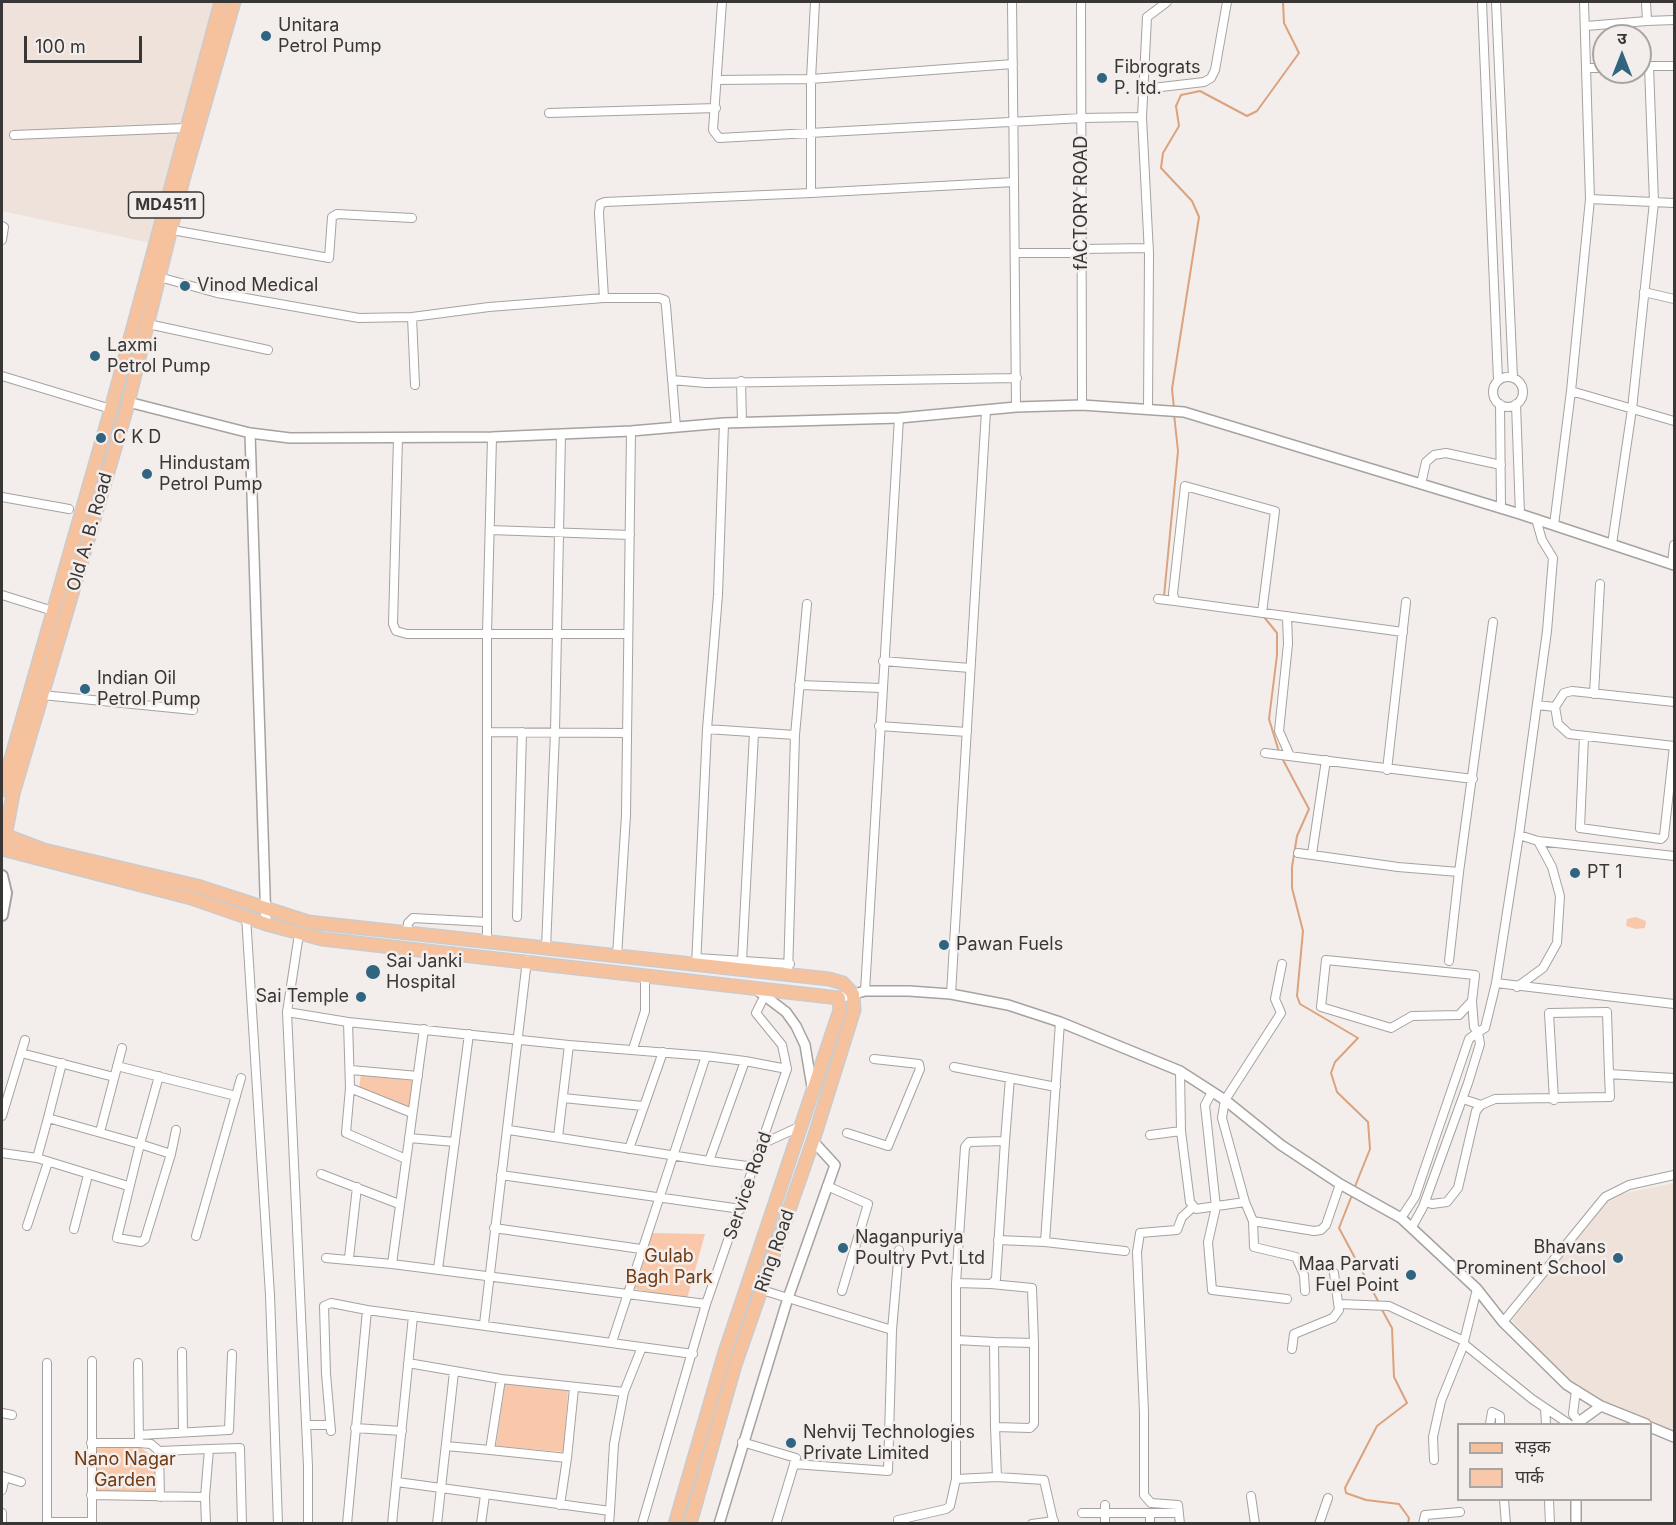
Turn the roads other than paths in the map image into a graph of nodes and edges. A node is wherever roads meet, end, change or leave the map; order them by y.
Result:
1 (221, 2) edge
2 (234, 2) edge
3 (722, 2) edge
4 (815, 2) edge
5 (1012, 2) edge
6 (1081, 2) edge
7 (1167, 2) edge
8 (1227, 2) edge
9 (1482, 2) edge
10 (1496, 2) edge
11 (1584, 2) edge
12 (1646, 2) edge
13 (1674, 20) edge
14 (1647, 21) junction
15 (1586, 26) junction
16 (1013, 64) junction
17 (1652, 66) edge
18 (1674, 66) edge
19 (1587, 68) junction
20 (1592, 68) edge
21 (811, 79) junction
22 (717, 80) junction
23 (1650, 84) edge
24 (1144, 89) junction
25 (716, 108) junction
26 (549, 113) dead end
27 (1502, 114) junction
28 (1486, 116) junction
29 (1142, 117) junction
30 (1082, 118) junction
31 (1013, 122) junction
32 (186, 128) junction
33 (812, 132) junction
34 (14, 135) dead end
35 (1014, 183) junction
36 (811, 193) junction
37 (1590, 199) junction
38 (1654, 202) junction
39 (1674, 202) edge
40 (412, 218) dead end
41 (2, 226) edge
42 (172, 230) junction
43 (2, 240) edge
44 (1149, 248) junction
45 (1083, 251) junction
46 (1015, 253) junction
47 (159, 277) junction
48 (1644, 292) junction
49 (604, 298) junction
50 (1674, 299) edge
51 (412, 317) junction
52 (148, 324) junction
53 (268, 350) dead end
54 (2, 376) edge
55 (1017, 378) junction
56 (1513, 378) junction
57 (672, 380) junction
58 (1498, 380) junction
59 (741, 381) junction
60 (415, 385) dead end
61 (1571, 391) junction
62 (128, 402) junction
63 (1500, 404) junction
64 (1516, 404) junction
65 (1082, 405) junction
66 (1016, 407) junction
67 (111, 409) junction
68 (1148, 409) junction
69 (1632, 409) junction
70 (986, 411) junction
71 (899, 418) junction
72 (1674, 421) edge
73 (724, 423) junction
74 (741, 423) junction
75 (676, 427) junction
76 (631, 431) junction
77 (250, 433) junction
78 (561, 434) junction
79 (492, 437) junction
80 (398, 438) junction
81 (1501, 465) junction
82 (1421, 484) junction
83 (2, 497) edge
84 (1502, 508) junction
85 (69, 509) dead end
86 (1520, 514) junction
87 (1536, 519) junction
88 (1554, 525) junction
89 (490, 530) junction
90 (558, 532) junction
91 (630, 535) junction
92 (1612, 544) junction
93 (1674, 545) edge
94 (1673, 564) edge
95 (1600, 585) dead end
96 (2, 595) edge
97 (1406, 602) dead end
98 (807, 604) dead end
99 (53, 611) junction
100 (1262, 613) junction
101 (1287, 616) junction
102 (1493, 622) dead end
103 (1403, 632) junction
104 (488, 633) junction
105 (628, 634) junction
106 (556, 635) junction
107 (883, 661) junction
108 (970, 668) junction
109 (799, 685) junction
110 (881, 688) junction
111 (1594, 694) junction
112 (42, 695) junction
113 (1674, 702) edge
114 (1537, 705) junction
115 (1555, 707) junction
116 (194, 710) dead end
117 (879, 726) junction
118 (707, 729) junction
119 (487, 732) junction
120 (522, 732) junction
121 (555, 732) junction
122 (966, 732) junction
123 (627, 733) junction
124 (754, 733) junction
125 (795, 735) junction
126 (1584, 737) junction
127 (1674, 746) edge
128 (1265, 753) dead end
129 (1283, 755) junction
130 (1326, 760) junction
131 (1387, 770) junction
132 (1473, 779) junction
133 (2, 789) edge
134 (4, 835) edge
135 (1519, 835) junction
136 (1538, 841) junction
137 (2, 851) edge
138 (1298, 853) dead end
139 (1312, 854) junction
140 (1674, 856) edge
141 (1459, 872) junction
142 (2, 876) edge
143 (266, 908) junction
144 (2, 915) edge
145 (246, 916) junction
146 (517, 917) dead end
147 (486, 922) junction
148 (266, 924) junction
149 (299, 934) junction
150 (407, 934) junction
151 (487, 942) junction
152 (546, 948) junction
153 (617, 956) junction
154 (527, 960) junction
155 (742, 961) junction
156 (1449, 961) dead end
157 (697, 962) junction
158 (1282, 964) dead end
159 (789, 970) junction
160 (645, 975) junction
161 (1496, 983) junction
162 (1517, 987) junction
163 (753, 988) junction
164 (859, 992) junction
165 (951, 994) junction
166 (765, 995) junction
167 (839, 998) junction
168 (1472, 1001) junction
169 (1674, 1004) edge
170 (287, 1012) junction
171 (348, 1022) junction
172 (1060, 1022) junction
173 (424, 1029) junction
174 (1478, 1032) junction
175 (470, 1034) junction
176 (25, 1040) dead end
177 (519, 1040) junction
178 (569, 1046) junction
179 (122, 1048) dead end
180 (633, 1049) junction
181 (663, 1052) junction
182 (21, 1053) junction
183 (706, 1056) junction
184 (874, 1059) dead end
185 (745, 1061) junction
186 (62, 1064) junction
187 (117, 1066) junction
188 (954, 1067) dead end
189 (787, 1069) junction
190 (351, 1070) junction
191 (1180, 1071) junction
192 (1609, 1074) junction
193 (159, 1076) junction
194 (418, 1076) junction
195 (114, 1077) junction
196 (241, 1078) dead end
197 (1010, 1078) junction
198 (1674, 1078) edge
199 (1056, 1087) junction
200 (350, 1088) junction
201 (1212, 1092) junction
202 (236, 1096) junction
203 (813, 1096) junction
204 (563, 1098) junction
205 (1462, 1099) junction
206 (1225, 1100) junction
207 (1554, 1100) junction
208 (1481, 1105) junction
209 (644, 1106) junction
210 (412, 1113) junction
211 (2, 1116) edge
212 (48, 1118) junction
213 (803, 1125) junction
214 (176, 1130) dead end
215 (509, 1130) junction
216 (1181, 1131) junction
217 (100, 1132) junction
218 (847, 1133) dead end
219 (1150, 1135) dead end
220 (558, 1137) junction
221 (409, 1138) junction
222 (813, 1141) junction
223 (1005, 1141) junction
224 (455, 1142) junction
225 (764, 1143) junction
226 (140, 1144) junction
227 (629, 1149) junction
228 (171, 1154) junction
229 (2, 1156) edge
230 (672, 1156) junction
231 (37, 1158) junction
232 (406, 1159) junction
233 (710, 1161) junction
234 (48, 1162) junction
235 (755, 1167) junction
236 (321, 1174) dead end
237 (88, 1175) junction
238 (501, 1175) junction
239 (1674, 1175) edge
240 (1341, 1184) junction
241 (128, 1186) junction
242 (827, 1186) junction
243 (357, 1187) junction
244 (658, 1197) junction
245 (1245, 1202) junction
246 (1425, 1202) junction
247 (399, 1204) junction
248 (1193, 1207) junction
249 (1216, 1207) junction
250 (741, 1209) junction
251 (1401, 1218) junction
252 (1253, 1221) junction
253 (27, 1226) dead end
254 (1412, 1227) junction
255 (494, 1228) junction
256 (74, 1229) dead end
257 (196, 1236) dead end
258 (998, 1240) junction
259 (1045, 1242) junction
260 (641, 1249) junction
261 (899, 1250) dead end
262 (1125, 1251) dead end
263 (326, 1258) dead end
264 (349, 1258) junction
265 (392, 1264) junction
266 (438, 1269) junction
267 (1334, 1273) dead end
268 (488, 1276) junction
269 (956, 1284) junction
270 (991, 1284) junction
271 (1477, 1289) junction
272 (762, 1290) junction
273 (842, 1291) dead end
274 (1305, 1291) dead end
275 (626, 1295) junction
276 (788, 1298) junction
277 (1287, 1299) dead end
278 (706, 1304) junction
279 (1340, 1304) junction
280 (367, 1310) junction
281 (413, 1316) junction
282 (1503, 1322) junction
283 (484, 1324) junction
284 (892, 1330) junction
285 (956, 1340) junction
286 (612, 1342) junction
287 (994, 1342) junction
288 (1464, 1342) junction
289 (1034, 1343) junction
290 (642, 1347) junction
291 (1292, 1348) dead end
292 (182, 1352) dead end
293 (232, 1354) dead end
294 (693, 1354) junction
295 (92, 1362) dead end
296 (47, 1363) dead end
297 (138, 1363) dead end
298 (408, 1363) junction
299 (454, 1372) junction
300 (501, 1379) junction
301 (574, 1388) junction
302 (1576, 1390) junction
303 (624, 1392) junction
304 (1601, 1406) junction
305 (1545, 1408) junction
306 (2, 1413) edge
307 (12, 1415) dead end
308 (1490, 1423) edge
309 (1500, 1423) edge
310 (1546, 1423) edge
311 (1566, 1423) edge
312 (1578, 1423) edge
313 (1641, 1423) edge
314 (306, 1425) junction
315 (995, 1427) junction
316 (1652, 1427) edge
317 (355, 1428) junction
318 (402, 1431) junction
319 (183, 1432) junction
320 (1674, 1437) edge
321 (139, 1439) junction
322 (90, 1443) junction
323 (742, 1443) junction
324 (446, 1446) junction
325 (208, 1449) junction
326 (490, 1450) junction
327 (159, 1451) junction
328 (567, 1458) junction
329 (1434, 1460) dead end
330 (794, 1464) junction
331 (3, 1476) edge
332 (997, 1477) junction
333 (956, 1479) junction
334 (21, 1482) dead end
335 (397, 1482) junction
336 (441, 1487) junction
337 (2, 1490) edge
338 (91, 1495) junction
339 (485, 1495) junction
340 (1251, 1496) dead end
341 (160, 1497) junction
342 (205, 1497) junction
343 (1328, 1498) dead end
344 (1504, 1501) edge
345 (1549, 1501) edge
346 (1576, 1501) edge
347 (560, 1505) junction
348 (1105, 1509) junction
349 (610, 1511) junction
350 (1460, 1512) dead end
351 (2, 1513) edge
352 (1082, 1513) dead end
353 (1179, 1513) junction
354 (1150, 1514) junction
355 (898, 1520) dead end
356 (1054, 1522) edge
357 (47, 1523) edge
358 (92, 1523) edge
359 (2, 1524) edge
360 (206, 1524) edge
361 (242, 1524) edge
362 (278, 1524) edge
363 (308, 1524) edge
364 (347, 1524) edge
365 (392, 1524) edge
366 (437, 1524) edge
367 (481, 1524) edge
368 (609, 1524) edge
369 (642, 1524) edge
370 (675, 1524) edge
371 (690, 1524) edge
372 (719, 1524) edge
373 (776, 1524) edge
374 (1032, 1524) edge
375 (1105, 1524) edge
376 (1150, 1524) edge
377 (1180, 1524) edge
378 (1255, 1524) edge
379 (1319, 1524) edge
380 (1423, 1524) edge
381 (1506, 1524) edge
382 (1550, 1524) edge
383 (1576, 1524) edge

1 - 32 main road, Old A. B. Road / MD4511
2 - 42 main road, Old A. B. Road / MD4511
3 - 22 street
4 - 21 street
5 - 16 street
6 - 30 street, fACTORY ROAD
7 - 24 street
8 - 24 street
9 - 28 street
10 - 27 street
11 - 15 street
12 - 14 street
13 - 14 street
14 - 15 street
15 - 19 street
16 - 21 street
16 - 31 street
17 - 18 street
19 - 20 street
19 - 37 street
21 - 22 street
21 - 33 street
22 - 25 street
23 - 38 street
24 - 29 street
25 - 26 street
25 - 33 street
27 - 28 street
27 - 56 street
28 - 58 street
29 - 30 street
29 - 44 street
30 - 31 street
30 - 45 street, fACTORY ROAD
31 - 33 street
31 - 35 street
32 - 34 street
32 - 67 main road, Old A. B. Road / MD4511
33 - 36 street
35 - 36 street
35 - 46 street
36 - 49 street
37 - 38 street
37 - 61 street
38 - 39 street
38 - 48 street
40 - 42 street
41 - 43 street
42 - 47 main road, Old A. B. Road / MD4511
44 - 45 street
44 - 68 street
45 - 46 street
45 - 65 street, fACTORY ROAD
46 - 55 street
47 - 51 street
47 - 52 main road, Old A. B. Road / MD4511
48 - 50 street
48 - 69 street
49 - 51 street
49 - 57 street
51 - 60 street
52 - 53 street
52 - 62 main road, Old A. B. Road / MD4511
54 - 67 street
55 - 59 street
55 - 66 street
56 - 58 street
56 - 64 street
57 - 59 street
57 - 75 street
58 - 63 street
59 - 74 street
61 - 69 street
61 - 88 street
62 - 77 street
62 - 112 main road, Old A. B. Road / MD4511
63 - 64 street
63 - 81 street
64 - 86 street
65 - 66 street
65 - 68 street
66 - 70 street
67 - 99 main road, Old A. B. Road / MD4511
68 - 82 street
69 - 72 street
69 - 92 street
70 - 71 street
70 - 108 street
71 - 74 street
71 - 107 street
73 - 74 street
73 - 75 street
73 - 118 street
75 - 76 street
76 - 78 street
76 - 91 street
77 - 80 street
77 - 143 street
78 - 79 street
78 - 90 street
79 - 80 street
79 - 89 street
80 - 104 street
81 - 82 street
81 - 84 street
82 - 84 street
83 - 85 street
84 - 86 street
86 - 87 street
87 - 88 street
87 - 114 street
88 - 92 street
89 - 90 street
89 - 104 street
90 - 91 street
90 - 106 street
91 - 105 street
92 - 94 street
93 - 94 street
95 - 111 street
96 - 99 street
97 - 103 street
98 - 109 street
99 - 133 main road, Old A. B. Road / MD4511
100 - 100 street
100 - 101 street
101 - 103 street
101 - 129 street
102 - 132 street
103 - 131 street
104 - 106 street
104 - 119 street
105 - 106 street
105 - 123 street
106 - 121 street
107 - 108 street
107 - 110 street
108 - 122 street
109 - 110 street
109 - 125 street
110 - 117 street
111 - 113 street
111 - 115 street
112 - 116 street
112 - 134 main road, Old A. B. Road / MD4511
114 - 115 street
114 - 135 street
115 - 126 street
117 - 122 street
117 - 164 street
118 - 124 street
118 - 157 street
119 - 120 street
119 - 147 street
120 - 121 street
120 - 146 street
121 - 123 street
121 - 152 street
122 - 165 street
123 - 153 street
124 - 125 street
124 - 155 street
125 - 159 street
126 - 127 street
126 - 127 street
128 - 129 street
129 - 130 street
130 - 131 street
130 - 139 street
131 - 132 street
132 - 141 street
134 - 137 main road, Old A. B. Road / MD4511
134 - 143 main road
135 - 136 street
135 - 161 street
136 - 140 street
136 - 162 street
137 - 145 main road
138 - 139 street
139 - 141 street
141 - 156 street
142 - 144 main road
143 - 148 street
143 - 150 main road
145 - 148 main road
145 - 362 street
147 - 150 street
147 - 151 street
148 - 149 main road
149 - 154 main road
149 - 170 street
150 - 151 main road
151 - 152 main road
152 - 153 main road
153 - 157 main road
154 - 160 main road
154 - 177 street
155 - 157 street
155 - 159 street
157 - 159 main road
158 - 206 street
159 - 164 main road
160 - 163 main road
160 - 180 street
161 - 162 street
161 - 174 street
162 - 169 street
163 - 166 street
163 - 167 main road
164 - 165 street
164 - 167 street
164 - 222 main road, Ring Road
165 - 172 street
166 - 189 street
166 - 203 street
167 - 203 main road, Ring Road
168 - 168 street
168 - 174 street
170 - 171 street
170 - 314 street
171 - 173 street
171 - 190 street
172 - 191 street
172 - 199 street
173 - 175 street
173 - 194 street
174 - 205 street
174 - 251 street
175 - 177 street
175 - 224 street
176 - 182 street
177 - 178 street
177 - 215 street
178 - 180 street
178 - 204 street
179 - 187 street
180 - 181 street
181 - 183 street
181 - 209 street
182 - 186 street
182 - 211 street
183 - 185 street
183 - 230 street
184 - 218 street
185 - 189 street
185 - 233 street
186 - 195 street
186 - 212 street
187 - 193 street
187 - 195 street
188 - 197 street
189 - 225 street, Service Road
190 - 194 street
190 - 200 street
191 - 201 street
191 - 216 street
192 - 198 street
192 - 207 street
192 - 207 street
193 - 202 street
193 - 226 street
194 - 210 street
195 - 217 street
196 - 202 street
197 - 199 street
197 - 223 street
199 - 259 street
200 - 210 street
200 - 232 street
201 - 206 street
201 - 249 street
202 - 257 street
203 - 213 main road, Ring Road
204 - 209 street
204 - 220 street
205 - 208 street
205 - 246 street
206 - 240 street
206 - 245 street
207 - 208 street
208 - 246 street
209 - 227 street
210 - 221 street
212 - 217 street
212 - 231 street
213 - 225 street
213 - 370 main road, Ring Road
214 - 228 street
215 - 220 street
215 - 238 street
216 - 219 street
216 - 248 street
217 - 226 street
220 - 227 street
221 - 224 street
221 - 232 street
222 - 242 street
222 - 272 main road, Ring Road
223 - 258 street
223 - 269 street
224 - 266 street
225 - 235 street, Service Road
226 - 228 street
226 - 241 street
227 - 230 street
228 - 241 street
229 - 231 street
230 - 233 street
230 - 244 street
231 - 234 street
232 - 247 street
233 - 235 street
234 - 237 street
234 - 253 street
235 - 250 street, Service Road
236 - 243 street
237 - 241 street
237 - 256 street
238 - 244 street
238 - 255 street
239 - 282 street
240 - 251 street
240 - 252 street
242 - 273 street
242 - 276 street
243 - 247 street
243 - 264 street
244 - 250 street
244 - 260 street
245 - 249 street
245 - 252 street
246 - 254 street
247 - 265 street
248 - 249 street
248 - 353 street
249 - 277 street
250 - 278 street, Service Road
251 - 254 street
252 - 274 street
254 - 271 street
255 - 260 street
255 - 268 street
258 - 259 street
258 - 270 street
259 - 262 street
260 - 275 street
261 - 284 street
263 - 264 street
264 - 265 street
265 - 266 street
266 - 268 street
267 - 279 street
268 - 275 street
268 - 283 street
269 - 270 street
269 - 285 street
270 - 289 street
271 - 282 street
271 - 288 street
272 - 276 street
272 - 371 main road, Ring Road
275 - 278 street
275 - 286 street
276 - 284 street
276 - 323 street
278 - 294 street, Service Road
279 - 288 street
279 - 291 street
280 - 281 street
280 - 314 street
280 - 317 street
281 - 283 street
281 - 298 street
282 - 302 street
283 - 286 street
284 - 330 street
285 - 287 street
285 - 333 street
286 - 290 street
287 - 289 street
287 - 315 street
288 - 305 street
288 - 329 street
289 - 315 street
290 - 294 street
290 - 303 street
292 - 319 street
293 - 319 street
294 - 369 street, Service Road
295 - 322 street
296 - 357 street
297 - 321 street
298 - 299 street
298 - 318 street
299 - 300 street
299 - 324 street
300 - 301 street
300 - 326 street
301 - 303 street
301 - 328 street
302 - 304 street
302 - 312 street
303 - 349 street
304 - 312 street
304 - 313 street
305 - 310 street
305 - 311 street
306 - 307 street
308 - 309 street
314 - 363 street
315 - 332 street
316 - 320 street
317 - 318 street
317 - 364 street
318 - 335 street
319 - 321 street
321 - 322 street
321 - 327 street
322 - 338 street
323 - 330 street
323 - 372 street
324 - 326 street
324 - 336 street
325 - 327 street
325 - 342 street
325 - 361 street
326 - 328 street
327 - 341 street
328 - 347 street
330 - 373 street
331 - 334 street
331 - 337 street
332 - 333 street
332 - 356 street
333 - 355 street
335 - 336 street
335 - 365 street
336 - 339 street
336 - 366 street
338 - 341 street
338 - 358 street
339 - 347 street
339 - 367 street
340 - 378 street
341 - 342 street
342 - 360 street
343 - 379 street
344 - 381 street
345 - 382 street
346 - 383 street
347 - 349 street
348 - 352 street
348 - 354 street
348 - 375 street
349 - 368 street
350 - 380 street
351 - 359 street
353 - 354 street
353 - 377 street
354 - 376 street
356 - 374 street
357 - 358 street

